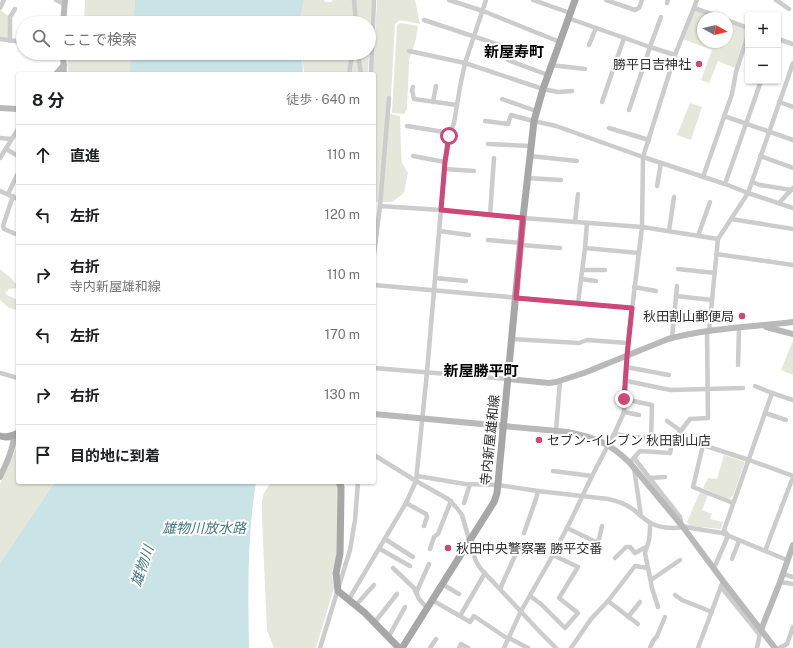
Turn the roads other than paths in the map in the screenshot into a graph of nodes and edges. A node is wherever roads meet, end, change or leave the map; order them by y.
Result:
1 (4, 0) edge
2 (56, 0) edge
3 (354, 0) edge
4 (374, 0) edge
5 (449, 0) edge
6 (486, 0) edge
7 (533, 0) edge
8 (575, 0) edge
9 (606, 0) edge
10 (642, 0) edge
11 (697, 0) edge
12 (776, 0) edge
13 (64, 2) edge
14 (618, 2) edge
15 (0, 8) edge
16 (694, 8) junction
17 (15, 9) dead end
18 (790, 9) dead end
19 (482, 11) junction
20 (705, 12) edge
21 (63, 16) edge
22 (355, 16) edge
23 (373, 16) edge
24 (569, 16) junction
25 (661, 17) dead end
26 (424, 20) dead end
27 (733, 22) edge
28 (745, 27) edge
29 (596, 28) junction
30 (474, 36) junction
31 (624, 38) junction
32 (0, 40) edge
33 (781, 40) edge
34 (10, 41) junction
35 (16, 41) edge
36 (560, 42) junction
37 (745, 43) edge
38 (793, 44) edge
39 (590, 45) dead end
40 (650, 47) junction
41 (512, 49) dead end
42 (409, 52) dead end
43 (675, 55) junction
44 (64, 60) edge
45 (352, 60) edge
46 (359, 60) edge
47 (372, 60) edge
48 (508, 60) dead end
49 (465, 63) junction
50 (793, 63) edge
51 (552, 64) junction
52 (64, 65) junction
53 (585, 69) dead end
54 (58, 72) edge
55 (64, 72) edge
56 (349, 72) edge
57 (362, 72) edge
58 (371, 72) edge
59 (548, 75) junction
60 (760, 84) edge
61 (436, 86) dead end
62 (413, 87) dead end
63 (543, 89) junction
64 (572, 91) dead end
65 (389, 98) dead end
66 (502, 99) dead end
67 (433, 102) junction
68 (602, 102) dead end
69 (779, 102) junction
70 (457, 105) junction
71 (793, 107) edge
72 (0, 108) edge
73 (16, 109) edge
74 (629, 110) dead end
75 (536, 111) junction
76 (724, 116) junction
77 (485, 121) dead end
78 (534, 121) junction
79 (746, 124) junction
80 (407, 126) dead end
81 (609, 128) dead end
82 (16, 132) edge
83 (769, 132) junction
84 (450, 133) junction
85 (0, 138) edge
86 (11, 139) junction
87 (648, 140) junction
88 (793, 140) edge
89 (488, 144) dead end
90 (531, 146) junction
91 (6, 149) junction
92 (16, 155) edge
93 (413, 156) dead end
94 (530, 156) junction
95 (760, 156) junction
96 (643, 157) junction
97 (0, 158) edge
98 (494, 158) dead end
99 (577, 161) dead end
100 (445, 162) junction
101 (661, 163) junction
102 (793, 168) edge
103 (445, 169) junction
104 (474, 171) dead end
105 (703, 177) junction
106 (16, 178) edge
107 (527, 178) junction
108 (561, 180) dead end
109 (752, 182) junction
110 (725, 184) junction
111 (657, 186) dead end
112 (792, 189) edge
113 (0, 191) edge
114 (748, 193) junction
115 (578, 194) dead end
116 (10, 195) junction
117 (674, 197) dead end
118 (16, 198) edge
119 (710, 202) dead end
120 (778, 203) junction
121 (380, 206) junction
122 (793, 208) edge
123 (441, 210) junction
124 (490, 215) junction
125 (523, 218) junction
126 (731, 219) junction
127 (576, 222) junction
128 (587, 224) junction
129 (642, 227) junction
130 (792, 227) edge
131 (439, 231) junction
132 (669, 231) junction
133 (16, 234) edge
134 (469, 235) dead end
135 (698, 236) junction
136 (376, 239) edge
137 (718, 239) junction
138 (488, 240) dead end
139 (521, 244) junction
140 (560, 248) dead end
141 (585, 248) junction
142 (638, 253) junction
143 (716, 254) junction
144 (793, 265) edge
145 (678, 269) dead end
146 (582, 270) junction
147 (604, 270) dead end
148 (715, 272) junction
149 (435, 278) junction
150 (581, 279) junction
151 (466, 281) dead end
152 (596, 281) dead end
153 (376, 285) edge
154 (677, 286) dead end
155 (634, 287) junction
156 (434, 291) junction
157 (656, 291) dead end
158 (676, 296) junction
159 (516, 298) junction
160 (712, 300) junction
161 (578, 303) junction
162 (632, 308) junction
163 (793, 322) edge
164 (762, 326) junction
165 (739, 328) junction
166 (708, 331) junction
167 (793, 334) edge
168 (672, 338) junction
169 (512, 339) junction
170 (628, 343) junction
171 (627, 356) junction
172 (738, 365) dead end
173 (376, 368) edge
174 (626, 368) junction
175 (427, 372) junction
176 (0, 373) edge
177 (669, 375) dead end
178 (16, 377) edge
179 (508, 379) junction
180 (560, 381) junction
181 (627, 381) dead end
182 (755, 386) dead end
183 (743, 388) dead end
184 (707, 390) junction
185 (772, 393) junction
186 (624, 399) junction
187 (793, 400) edge
188 (624, 412) junction
189 (765, 413) junction
190 (376, 414) edge
191 (639, 415) dead end
192 (422, 419) junction
193 (786, 420) dead end
194 (667, 421) dead end
195 (504, 426) junction
196 (556, 431) junction
197 (681, 431) junction
198 (16, 434) edge
199 (614, 434) junction
200 (0, 436) edge
201 (651, 440) junction
202 (672, 442) junction
203 (608, 445) junction
204 (376, 456) edge
205 (749, 460) junction
206 (633, 463) junction
207 (553, 471) dead end
208 (592, 476) junction
209 (793, 476) edge
210 (0, 477) edge
211 (650, 478) junction
212 (666, 478) dead end
213 (416, 479) junction
214 (340, 484) edge
215 (358, 484) edge
216 (470, 484) junction
217 (498, 485) junction
218 (538, 491) junction
219 (582, 496) junction
220 (451, 502) junction
221 (406, 503) junction
222 (464, 503) dead end
223 (734, 503) junction
224 (641, 516) junction
225 (650, 523) junction
226 (424, 526) dead end
227 (602, 526) dead end
228 (683, 526) junction
229 (567, 528) junction
230 (524, 532) dead end
231 (728, 536) junction
232 (385, 539) junction
233 (470, 540) junction
234 (739, 540) junction
235 (793, 545) edge
236 (646, 547) junction
237 (380, 549) junction
238 (430, 549) dead end
239 (518, 549) dead end
240 (765, 551) junction
241 (553, 555) junction
242 (413, 557) dead end
243 (615, 558) dead end
244 (732, 559) dead end
245 (680, 560) dead end
246 (787, 560) junction
247 (429, 564) dead end
248 (410, 566) dead end
249 (393, 568) dead end
250 (648, 568) junction
251 (714, 568) junction
252 (485, 573) junction
253 (783, 574) junction
254 (793, 577) edge
255 (651, 580) junction
256 (780, 582) junction
257 (442, 584) junction
258 (722, 584) junction
259 (793, 584) edge
260 (374, 585) dead end
261 (500, 589) junction
262 (338, 591) junction
263 (416, 593) junction
264 (397, 594) dead end
265 (459, 594) dead end
266 (675, 595) dead end
267 (530, 596) junction
268 (349, 600) junction
269 (432, 600) junction
270 (608, 601) junction
271 (640, 602) dead end
272 (356, 605) junction
273 (405, 607) dead end
274 (658, 607) dead end
275 (427, 608) junction
276 (521, 611) junction
277 (712, 612) junction
278 (460, 616) junction
279 (628, 617) junction
280 (665, 617) dead end
281 (375, 622) junction
282 (638, 624) dead end
283 (793, 627) edge
284 (760, 633) junction
285 (388, 636) junction
286 (436, 638) dead end
287 (508, 638) junction
288 (553, 647) edge
289 (320, 648) edge
290 (401, 648) edge
291 (430, 648) edge
292 (458, 648) edge
293 (468, 648) edge
294 (504, 648) edge
295 (528, 648) edge
296 (571, 648) edge
297 (650, 648) edge
298 (698, 648) edge
299 (757, 648) edge
300 (775, 648) edge
301 (779, 648) edge

1 - 15 street
2 - 13 street
3 - 22 street
4 - 23 street
5 - 19 street
6 - 19 street
7 - 24 street
8 - 24 main road, 寺内新屋雄和線
9 - 14 street
10 - 14 street
11 - 16 street
12 - 18 street
13 - 21 street
16 - 20 street
16 - 43 street
17 - 34 street
19 - 30 street
19 - 36 street
24 - 29 street
24 - 36 main road, 寺内新屋雄和線
25 - 40 street
26 - 30 street
27 - 28 street
29 - 31 street
29 - 39 street
30 - 41 street
30 - 49 street
31 - 40 street
31 - 68 street
32 - 34 street
33 - 38 street
34 - 35 street
36 - 51 main road, 寺内新屋雄和線
37 - 76 street
40 - 43 street
40 - 74 street
42 - 49 street
43 - 87 street
44 - 52 street
45 - 56 street
46 - 57 street
47 - 58 street
48 - 59 street
49 - 63 street
49 - 70 street
50 - 69 street
51 - 53 street
51 - 59 main road, 寺内新屋雄和線
52 - 54 street
52 - 55 street
59 - 63 main road, 寺内新屋雄和線
60 - 79 street
61 - 67 street
62 - 67 street
63 - 64 street
63 - 75 main road, 寺内新屋雄和線
65 - 121 street
66 - 75 street
67 - 70 street
69 - 71 street
69 - 83 street
70 - 84 street
72 - 73 street
75 - 78 main road, 寺内新屋雄和線
76 - 79 street
76 - 105 street
77 - 78 street
78 - 90 main road, 寺内新屋雄和線
78 - 96 street
79 - 83 street
79 - 110 street
80 - 84 street
81 - 87 street
82 - 86 street
83 - 88 street
83 - 95 street
84 - 100 street
85 - 86 street
86 - 91 street
87 - 96 street
89 - 90 street
90 - 94 main road, 寺内新屋雄和線
91 - 92 street
91 - 97 street
93 - 100 street
94 - 99 street
94 - 107 main road, 寺内新屋雄和線
95 - 102 street
95 - 109 street
96 - 101 street
96 - 129 street
98 - 124 street
100 - 103 street
101 - 105 street
101 - 111 street
103 - 104 street
103 - 123 street
105 - 110 street
106 - 116 street
107 - 108 street
107 - 125 main road, 寺内新屋雄和線
109 - 112 street
109 - 114 street
110 - 114 street
112 - 120 street
113 - 116 street
114 - 120 street
114 - 126 street
115 - 127 street
116 - 118 street
116 - 133 street
117 - 132 street
119 - 135 street
120 - 122 street
121 - 123 street
121 - 136 street
123 - 124 street
123 - 131 street
124 - 125 street
125 - 127 street
125 - 139 main road, 寺内新屋雄和線
126 - 130 street
126 - 137 street
127 - 128 street
128 - 129 street
128 - 141 street
129 - 132 street
129 - 142 street
131 - 134 street
131 - 149 street
132 - 135 street
135 - 137 street
137 - 143 street
138 - 139 street
139 - 140 street
139 - 159 main road, 寺内新屋雄和線
141 - 142 street
141 - 146 street
142 - 155 street
143 - 144 street
143 - 148 street
145 - 148 street
146 - 147 street
146 - 150 street
148 - 160 street
149 - 151 street
149 - 156 street
150 - 152 street
150 - 161 street
153 - 156 street
154 - 158 street
155 - 157 street
155 - 162 street
156 - 159 street
156 - 175 street
158 - 160 street
158 - 168 street
159 - 161 street
159 - 169 main road, 寺内新屋雄和線
160 - 166 street
161 - 162 street
162 - 170 street
163 - 164 street
164 - 165 street
164 - 167 street
165 - 166 street
165 - 172 street
166 - 168 street
166 - 184 street
168 - 171 street
169 - 170 street
169 - 179 main road, 寺内新屋雄和線
170 - 171 street
171 - 174 street
171 - 180 street
173 - 175 street
174 - 177 street
174 - 186 street
175 - 179 street
175 - 192 street
176 - 178 street
179 - 180 street
179 - 195 main road, 寺内新屋雄和線
180 - 196 street
181 - 184 street
182 - 185 street
183 - 184 street
184 - 197 street
185 - 187 street
185 - 189 street
186 - 188 street
186 - 201 street
188 - 191 street
188 - 199 street
189 - 193 street
189 - 205 street
190 - 192 street
192 - 195 street
192 - 213 street
194 - 197 street
195 - 196 street
195 - 217 main road, 寺内新屋雄和線
196 - 203 street
197 - 202 street
198 - 200 main road
198 - 210 street
199 - 201 street
199 - 203 street
201 - 202 street
202 - 206 street
203 - 206 street
203 - 208 street
204 - 213 street
205 - 209 street
205 - 223 street
205 - 223 street
206 - 211 street
206 - 224 street
206 - 228 street
207 - 208 street
208 - 219 street
209 - 240 street
211 - 212 street
211 - 228 street
213 - 216 street
213 - 220 street
213 - 221 street
214 - 262 main road
215 - 262 street
216 - 217 street
216 - 222 street
217 - 218 street
217 - 233 main road, 寺内新屋雄和線
218 - 219 street
218 - 230 street
219 - 224 street
219 - 229 street
220 - 233 street
220 - 238 street
221 - 226 street
221 - 232 street
223 - 231 street
224 - 225 street
225 - 228 street
225 - 236 street
227 - 229 street
228 - 231 street
228 - 251 street
229 - 241 street
231 - 234 street
231 - 251 street
232 - 237 street
232 - 242 street
233 - 252 street
233 - 257 main road, 寺内新屋雄和線
234 - 240 street
234 - 244 street
235 - 246 street
236 - 243 street
236 - 250 street
237 - 248 street
237 - 268 street
239 - 261 street
240 - 246 street
241 - 267 street
241 - 267 street
245 - 255 street
246 - 253 street
247 - 263 street
249 - 263 street
250 - 255 street
250 - 270 street
251 - 258 street
252 - 261 street
252 - 278 street
253 - 254 street
253 - 256 street
255 - 274 street
256 - 259 street
256 - 284 street
257 - 265 street
257 - 269 main road, 寺内新屋雄和線
258 - 277 street
258 - 284 street
260 - 272 street
261 - 276 street
262 - 268 main road, 寺内新屋雄和線
262 - 289 street
263 - 275 street
264 - 281 street
266 - 277 street
267 - 276 street
268 - 272 main road, 寺内新屋雄和線
269 - 275 main road, 寺内新屋雄和線
269 - 278 street
270 - 279 street
270 - 296 street
271 - 279 street
272 - 281 main road, 寺内新屋雄和線
273 - 285 street
275 - 290 main road, 寺内新屋雄和線
276 - 287 street
276 - 288 street
277 - 298 street
278 - 287 street
279 - 282 street
280 - 297 street
281 - 285 main road, 寺内新屋雄和線
283 - 301 street
284 - 299 street
284 - 300 street
285 - 290 main road, 寺内新屋雄和線
286 - 291 street
287 - 294 street
287 - 295 street
292 - 293 street

